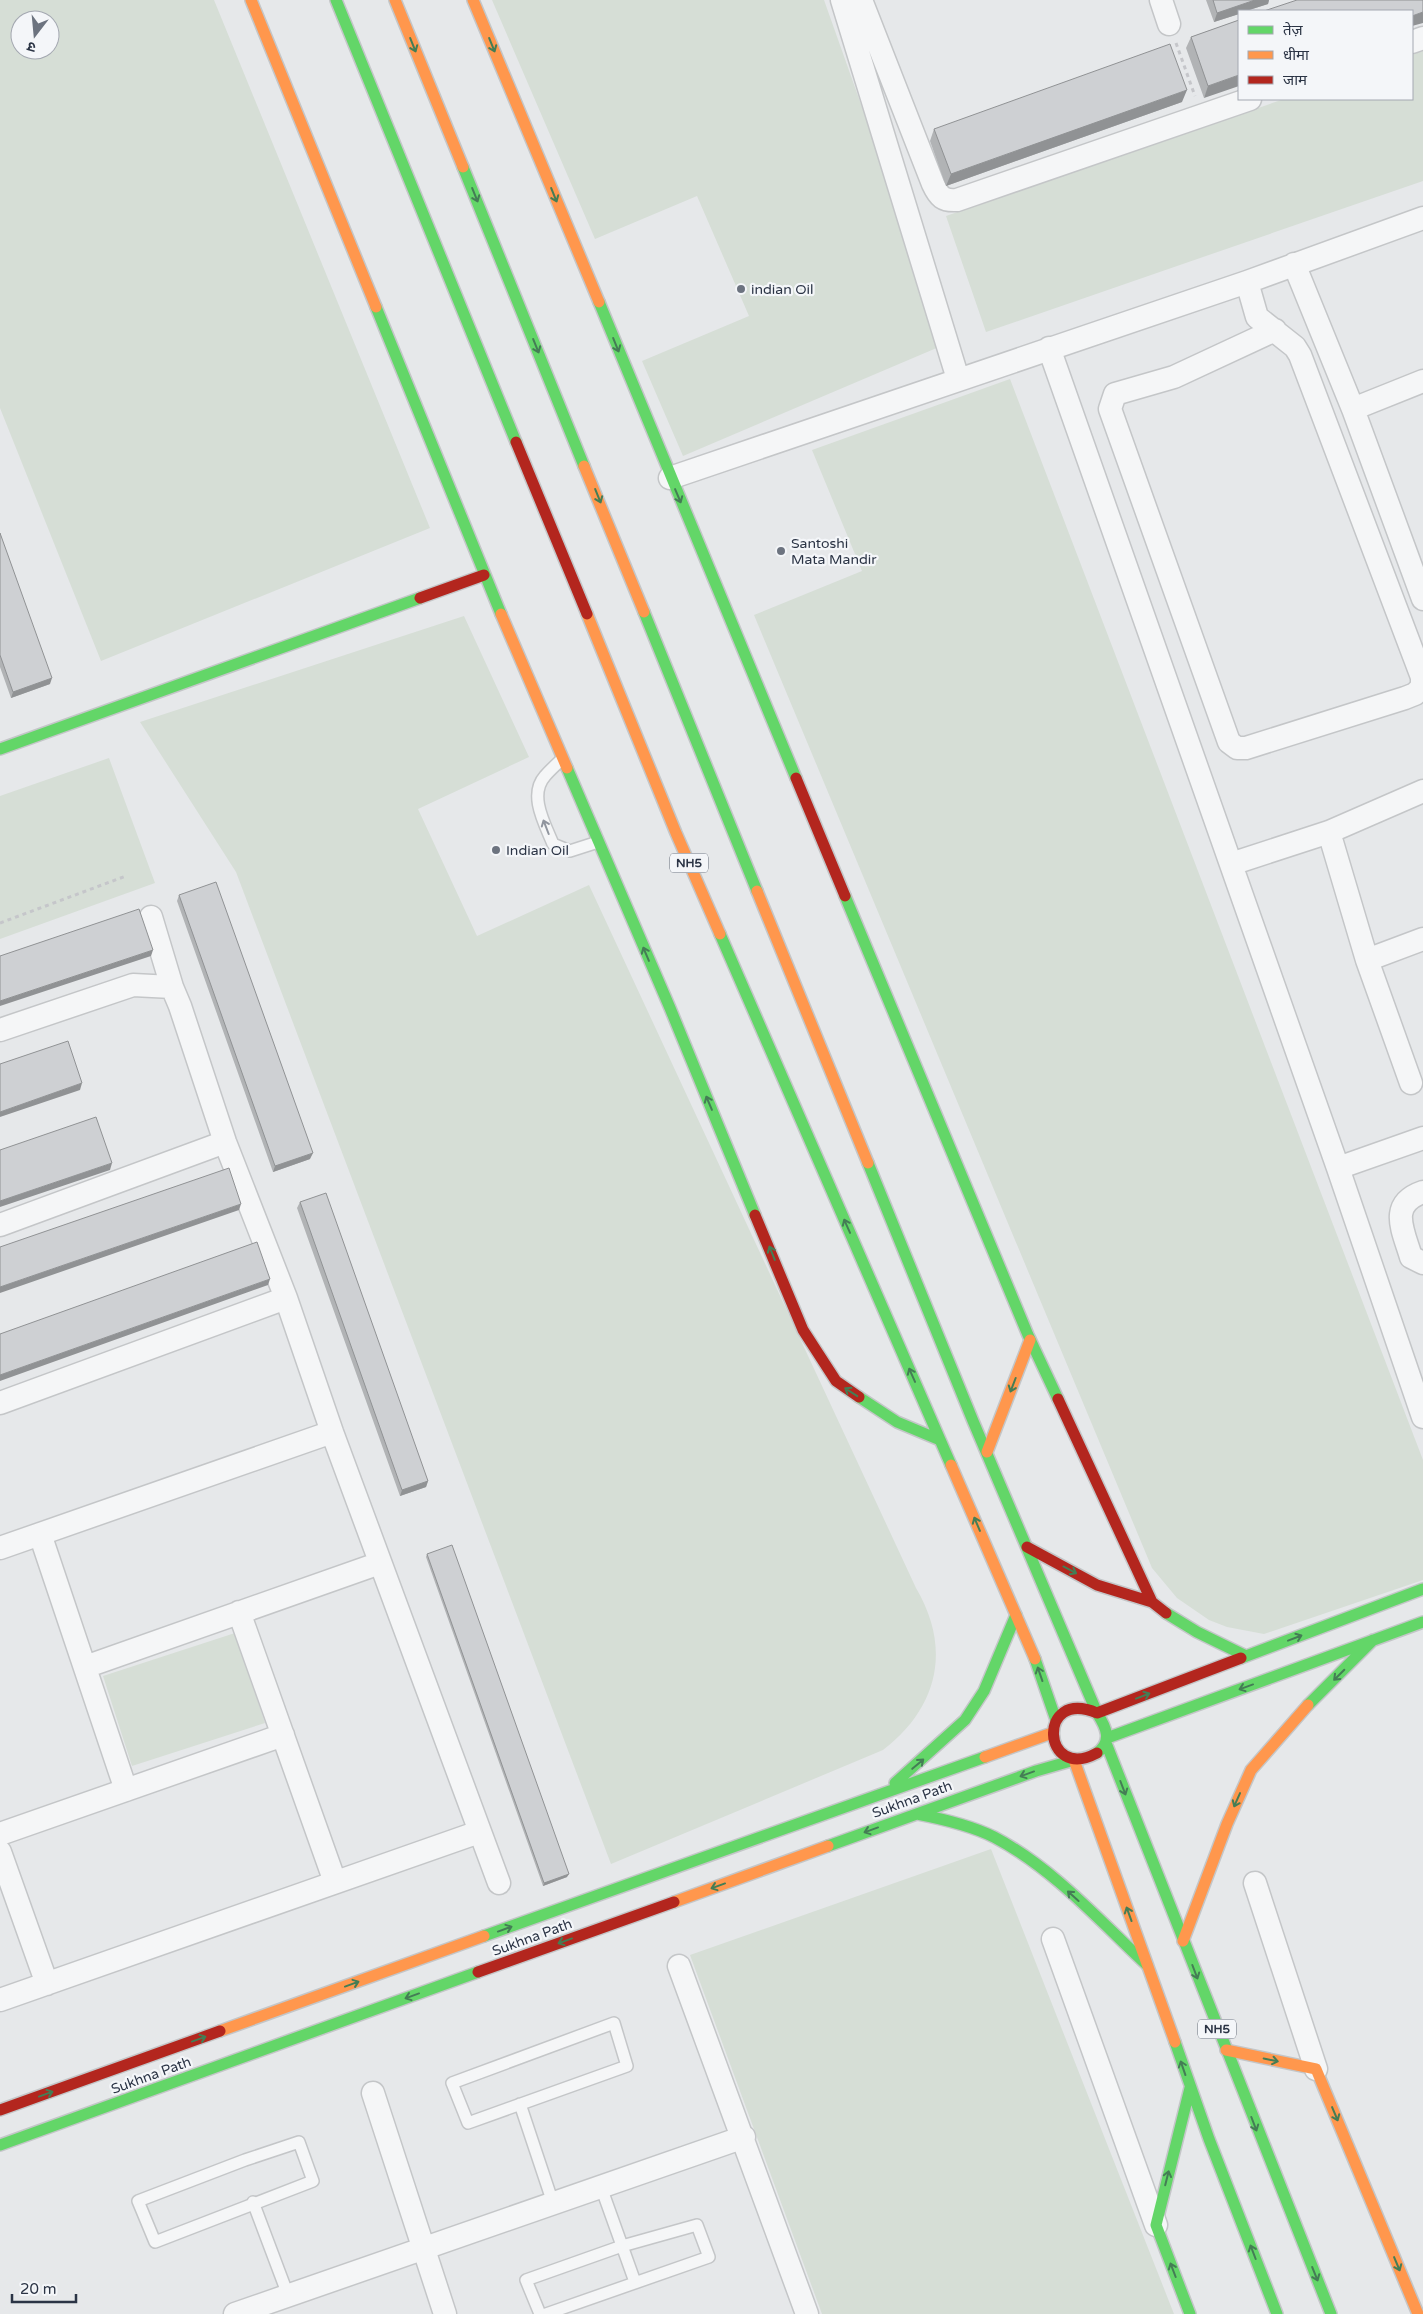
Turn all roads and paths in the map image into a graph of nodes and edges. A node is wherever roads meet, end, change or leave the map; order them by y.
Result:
1 (251, 0) edge
2 (336, 0) edge
3 (395, 0) edge
4 (473, 0) edge
5 (842, 0) edge
6 (861, 0) edge
7 (1161, 0) edge
8 (1169, 24) joint
9 (1247, 100) edge
10 (1202, 115) junction
11 (1423, 218) edge
12 (1294, 264) junction
13 (1247, 282) junction
14 (1275, 330) junction
15 (1049, 348) junction
16 (958, 379) junction
17 (1423, 381) edge
18 (1352, 409) junction
19 (670, 478) junction
20 (484, 575) junction
21 (1423, 599) edge
22 (0, 749) edge
23 (562, 759) junction
24 (1423, 791) edge
25 (1329, 832) junction
26 (598, 842) junction
27 (1231, 864) junction
28 (126, 876) dead end
29 (151, 917) dead end
30 (0, 923) edge
31 (1423, 939) edge
32 (1367, 960) junction
33 (172, 987) junction
34 (0, 1030) edge
35 (1411, 1083) dead end
36 (1423, 1138) edge
37 (225, 1142) junction
38 (1338, 1168) junction
39 (1423, 1192) edge
40 (0, 1225) edge
41 (1423, 1263) edge
42 (286, 1298) junction
43 (1030, 1340) junction
44 (0, 1403) edge
45 (1423, 1417) edge
46 (332, 1432) junction
47 (940, 1440) junction
48 (987, 1452) junction
49 (40, 1534) junction
50 (1027, 1547) junction
51 (0, 1548) edge
52 (380, 1563) junction
53 (1423, 1589) edge
54 (1152, 1602) junction
55 (239, 1612) junction
56 (1016, 1615) junction
57 (1423, 1622) edge
58 (1373, 1640) junction
59 (1246, 1656) junction
60 (84, 1667) junction
61 (1097, 1713) junction
62 (1056, 1720) junction
63 (1052, 1733) junction
64 (283, 1735) junction
65 (1106, 1740) junction
66 (1074, 1760) junction
67 (126, 1790) junction
68 (880, 1795) junction
69 (917, 1814) junction
70 (479, 1832) junction
71 (0, 1834) edge
72 (0, 1852) edge
73 (335, 1882) junction
74 (499, 1883) dead end
75 (1255, 1884) dead end
76 (1053, 1939) dead end
77 (1183, 1941) junction
78 (1147, 1965) junction
79 (679, 1966) dead end
80 (47, 1984) junction
81 (0, 2000) edge
82 (1226, 2050) junction
83 (1316, 2069) junction
84 (1190, 2088) junction
85 (373, 2093) dead end
86 (520, 2104) junction
87 (0, 2110) edge
88 (744, 2137) junction
89 (0, 2145) edge
90 (601, 2187) junction
91 (254, 2202) junction
92 (553, 2203) junction
93 (1156, 2225) junction
94 (622, 2246) junction
95 (423, 2248) junction
96 (635, 2282) junction
97 (288, 2296) junction
98 (235, 2314) edge
99 (445, 2314) edge
100 (540, 2314) edge
101 (546, 2314) edge
102 (807, 2314) edge
103 (1190, 2314) edge
104 (1277, 2314) edge
105 (1331, 2314) edge
106 (1418, 2314) edge

1 - 20 main road
47 -> 2 main road, NH5
3 -> 48 main road, NH5
4 -> 19 main road
5 - 16 street
6 - 10 street
7 - 8 street
8 - 10 path
9 - 10 street
11 - 12 street
12 - 13 street
12 - 18 street
13 - 14 street
13 - 15 street
14 - 14 street
15 - 16 street
15 - 27 street
16 - 19 street
17 - 18 street
18 - 21 street
19 -> 43 main road
20 - 22 main road
20 - 23 main road
23 - 26 main road
26 -> 23 lane
24 - 25 street
25 - 27 street
25 - 32 street
47 -> 26 main road
27 - 38 street
28 - 30 path
29 - 33 street
31 - 32 street
32 - 35 street
33 - 34 street
33 - 37 street
36 - 38 street
37 - 40 street
37 - 42 street
38 - 45 street
39 - 41 street
42 - 44 street
42 - 46 street
43 -> 48 main road
43 - 54 main road
46 - 49 street
46 - 52 street
56 -> 47 main road, NH5
48 - 50 main road, NH5
49 - 51 street
49 - 60 street
50 -> 54 main road
50 - 61 main road, NH5
52 - 55 street
52 - 70 street
59 -> 53 main road
54 - 59 main road
55 - 60 street
55 - 64 street
62 -> 56 main road, NH5
68 -> 56 main road
57 - 58 main road
58 -> 65 main road
58 -> 77 main road
61 -> 59 main road
60 - 67 street
61 - 62 main road
61 - 65 main road, NH5
62 - 63 main road
63 - 66 main road
63 - 68 main road, Sukhna Path
64 - 67 street
64 - 73 street
65 - 66 main road
65 -> 77 main road, NH5
66 -> 69 main road, Sukhna Path
78 -> 66 main road
67 - 71 street
87 -> 68 main road, Sukhna Path
78 -> 69 main road
69 -> 89 main road, Sukhna Path
70 - 73 street
70 - 74 street
72 - 80 street
73 - 80 street
75 - 83 street
76 - 93 street
77 -> 82 main road, NH5
84 -> 78 main road
79 - 88 street
80 - 81 street
82 -> 83 main road
82 -> 105 main road, NH5
83 -> 106 main road
93 -> 84 main road
104 -> 84 main road
85 - 95 street
86 - 86 lane
86 - 92 lane
88 - 90 street
88 - 102 street
90 - 92 street
90 - 94 lane
91 - 91 lane
91 - 97 lane
92 - 95 street
103 -> 93 main road
94 - 96 lane
94 - 96 lane
94 - 100 lane
95 - 97 street
95 - 99 street
96 - 101 lane
97 - 98 street

